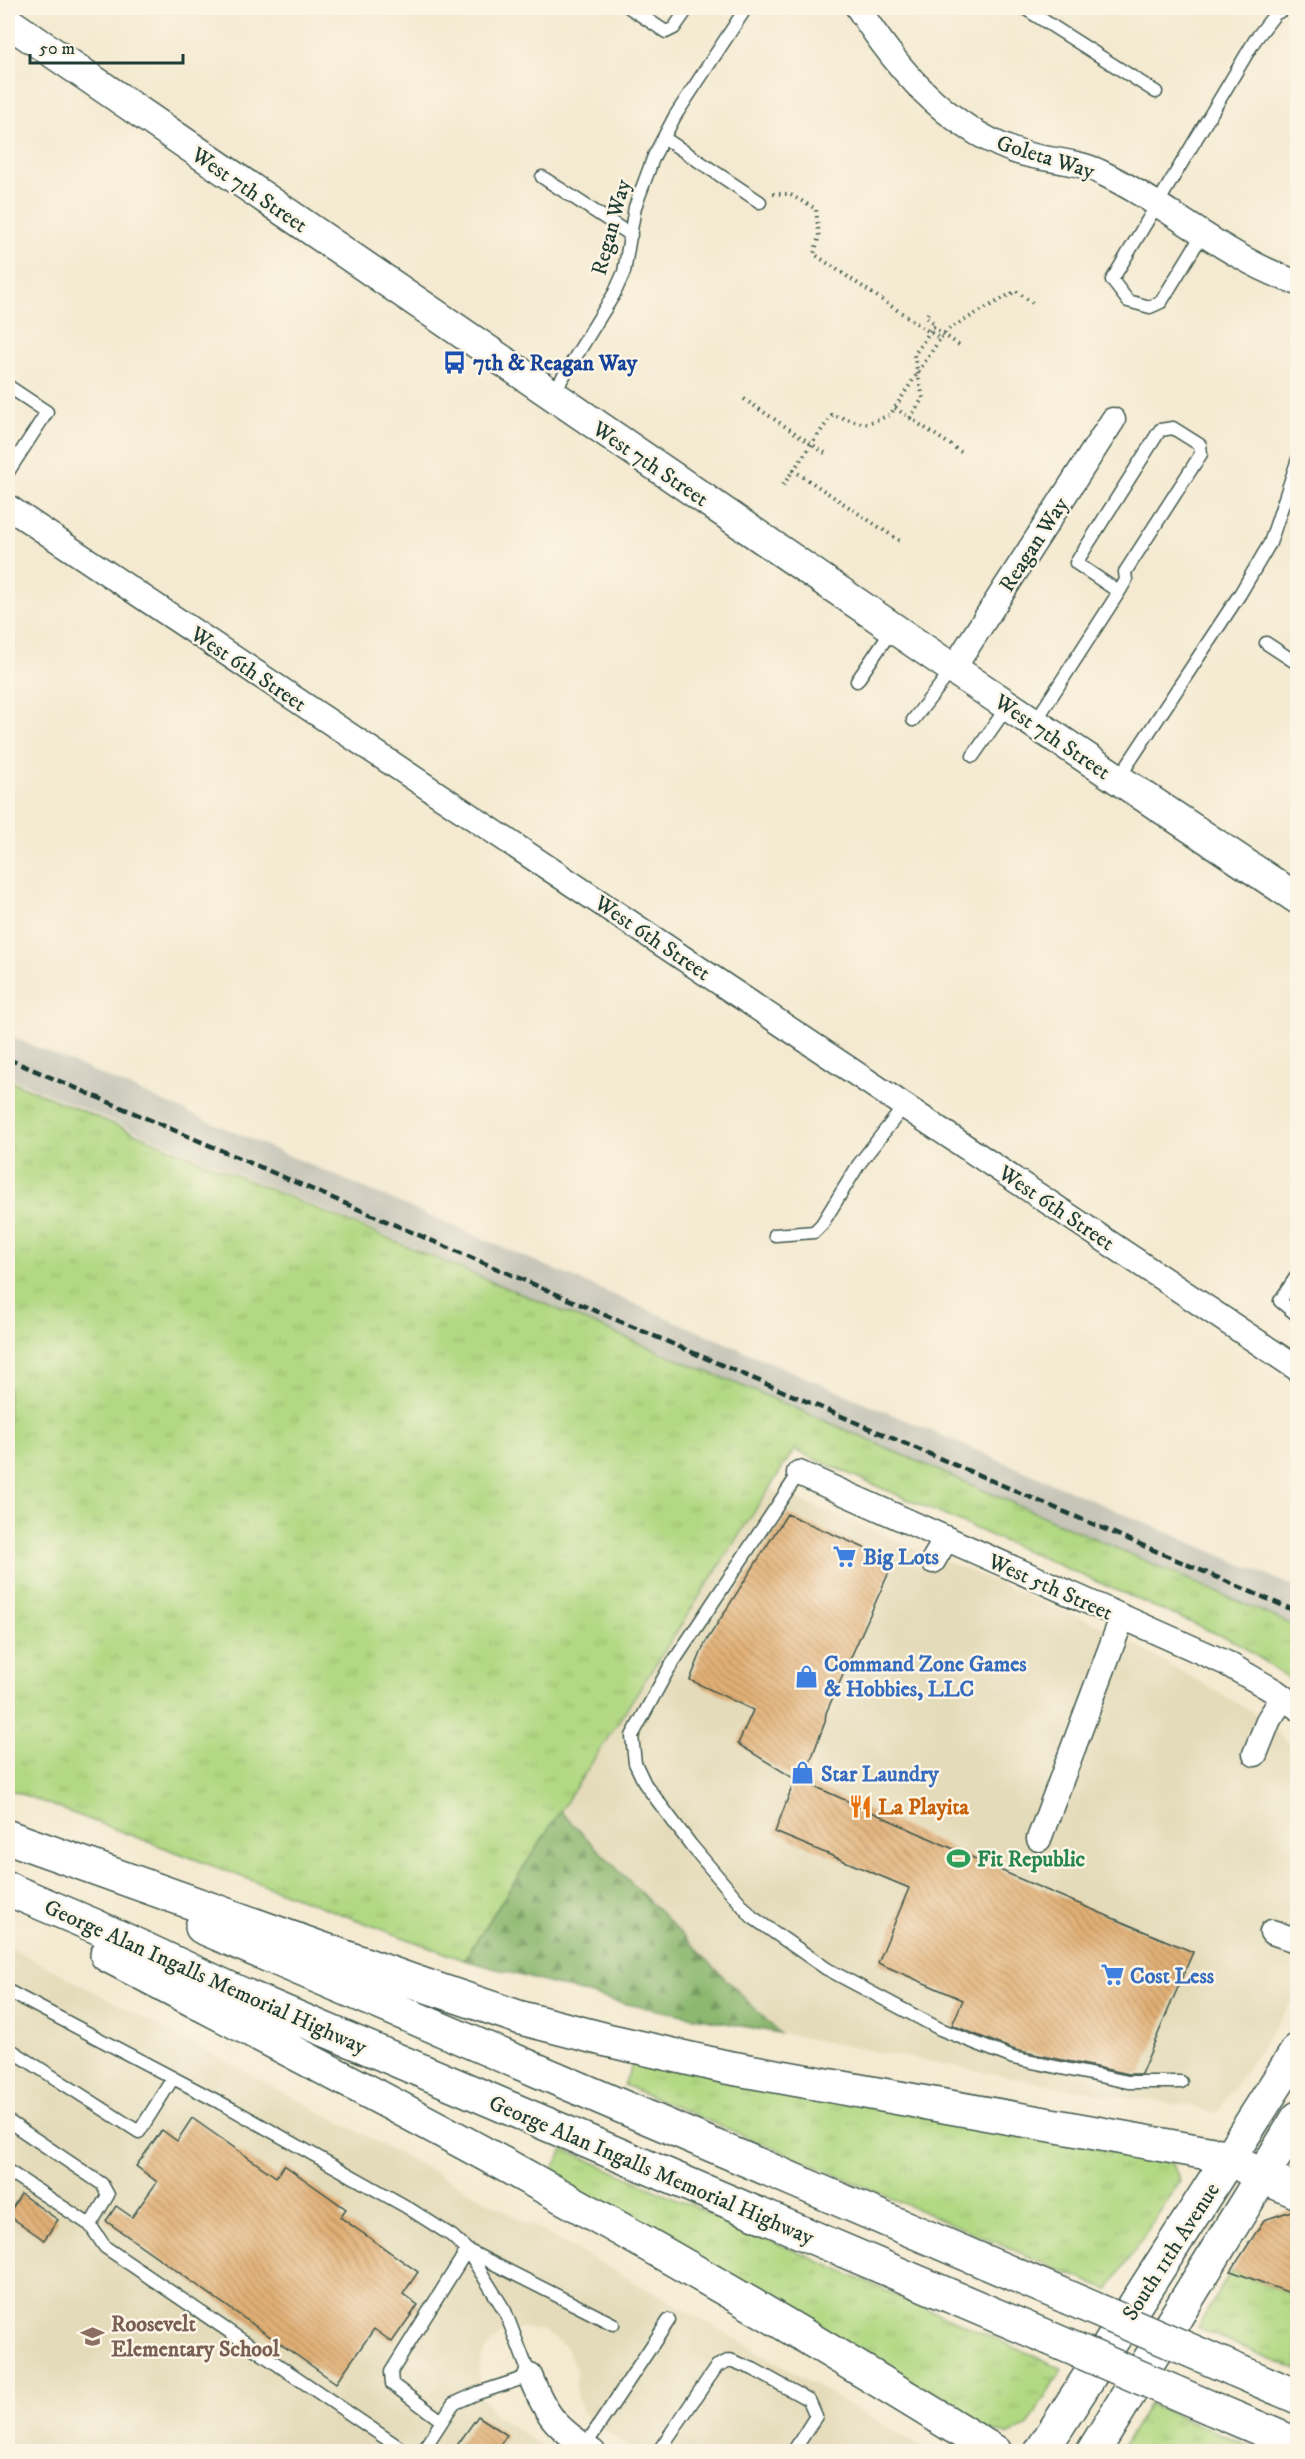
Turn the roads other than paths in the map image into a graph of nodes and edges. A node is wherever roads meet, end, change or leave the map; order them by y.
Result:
1 (630, 8) edge
2 (688, 8) edge
3 (746, 8) edge
4 (858, 8) edge
5 (1024, 8) edge
6 (1286, 8) edge
7 (8, 22) edge
8 (1156, 92) dead end
9 (664, 138) junction
10 (542, 177) dead end
11 (760, 202) road end
12 (1157, 206) junction
13 (631, 235) junction
14 (1202, 235) junction
15 (1298, 283) edge
16 (8, 386) edge
17 (551, 396) junction
18 (1113, 420) dead end
19 (1298, 459) edge
20 (8, 472) edge
21 (8, 507) edge
22 (1119, 592) junction
23 (892, 628) junction
24 (1266, 643) dead end
25 (1298, 664) edge
26 (953, 669) junction
27 (858, 681) dead end
28 (1008, 706) junction
29 (914, 720) dead end
30 (1034, 723) junction
31 (973, 756) dead end
32 (1118, 779) junction
33 (1298, 899) edge
34 (904, 1105) junction
35 (775, 1235) dead end
36 (1298, 1274) edge
37 (1298, 1316) edge
38 (1298, 1369) edge
39 (799, 1473) joint
40 (946, 1539) junction
41 (933, 1561) dead end
42 (1122, 1618) junction
43 (1290, 1703) edge
44 (1255, 1755) dead end
45 (8, 1837) edge
46 (1039, 1839) dead end
47 (8, 1844) edge
48 (8, 1889) edge
49 (8, 1901) edge
50 (1272, 1932) dead end
51 (1298, 1941) edge
52 (8, 1991) edge
53 (8, 2048) edge
54 (1298, 2050) edge
55 (173, 2078) junction
56 (1181, 2082) dead end
57 (1298, 2118) edge
58 (8, 2121) edge
59 (1230, 2157) junction
60 (8, 2171) edge
61 (1263, 2177) junction
62 (1298, 2192) edge
63 (90, 2225) junction
64 (468, 2250) junction
65 (669, 2320) dead end
66 (613, 2324) dead end
67 (530, 2376) junction
68 (1298, 2397) edge
69 (442, 2421) junction
70 (1298, 2445) edge
71 (589, 2449) edge
72 (406, 2451) edge
73 (422, 2451) edge
74 (658, 2451) edge
75 (793, 2451) edge
76 (995, 2451) edge
77 (1041, 2451) edge
78 (1093, 2451) edge

1 - 2 lane
3 - 9 lane, Regan Way
4 - 12 street, Goleta Way
5 - 8 lane
6 - 12 lane
7 - 17 street, West 7th Street
9 - 11 lane
9 - 13 lane, Regan Way
10 - 13 lane
12 - 14 street, Goleta Way
12 - 14 lane
13 - 17 lane, Regan Way
14 - 15 street, Goleta Way
16 - 20 lane
17 - 23 street, West 7th Street
18 - 26 street, Reagan Way
19 - 32 lane
21 - 34 street, West 6th Street
22 - 22 lane
22 - 30 lane
23 - 26 street, West 7th Street
23 - 27 lane
24 - 25 lane
26 - 28 street, West 7th Street
26 - 29 lane
28 - 30 street, West 7th Street
28 - 31 lane
30 - 32 street, West 7th Street
32 - 33 street, West 7th Street
34 - 35 lane
34 - 38 street, West 6th Street
36 - 37 lane
39 - 40 street, West 5th Street
39 - 56 lane
40 - 41 street
40 - 42 street, West 5th Street
42 - 43 street, West 5th Street
42 - 46 street
43 - 44 street
45 - 59 main road
47 - 68 main road, George Alan Ingalls Memorial Highway, bridge
48 - 70 main road, George Alan Ingalls Memorial Highway, bridge
49 - 76 main road
50 - 51 street
52 - 55 lane
53 - 55 lane
54 - 59 main road, South 11th Avenue
55 - 64 lane
57 - 61 main road, South 11th Avenue
58 - 63 lane
59 - 61 main road
59 - 77 main road, South 11th Avenue
60 - 63 lane
61 - 62 main road
61 - 78 main road, South 11th Avenue
63 - 72 lane
64 - 66 lane
64 - 67 lane
64 - 69 lane
65 - 71 lane
67 - 69 lane
67 - 71 street
69 - 73 lane
74 - 75 lane

